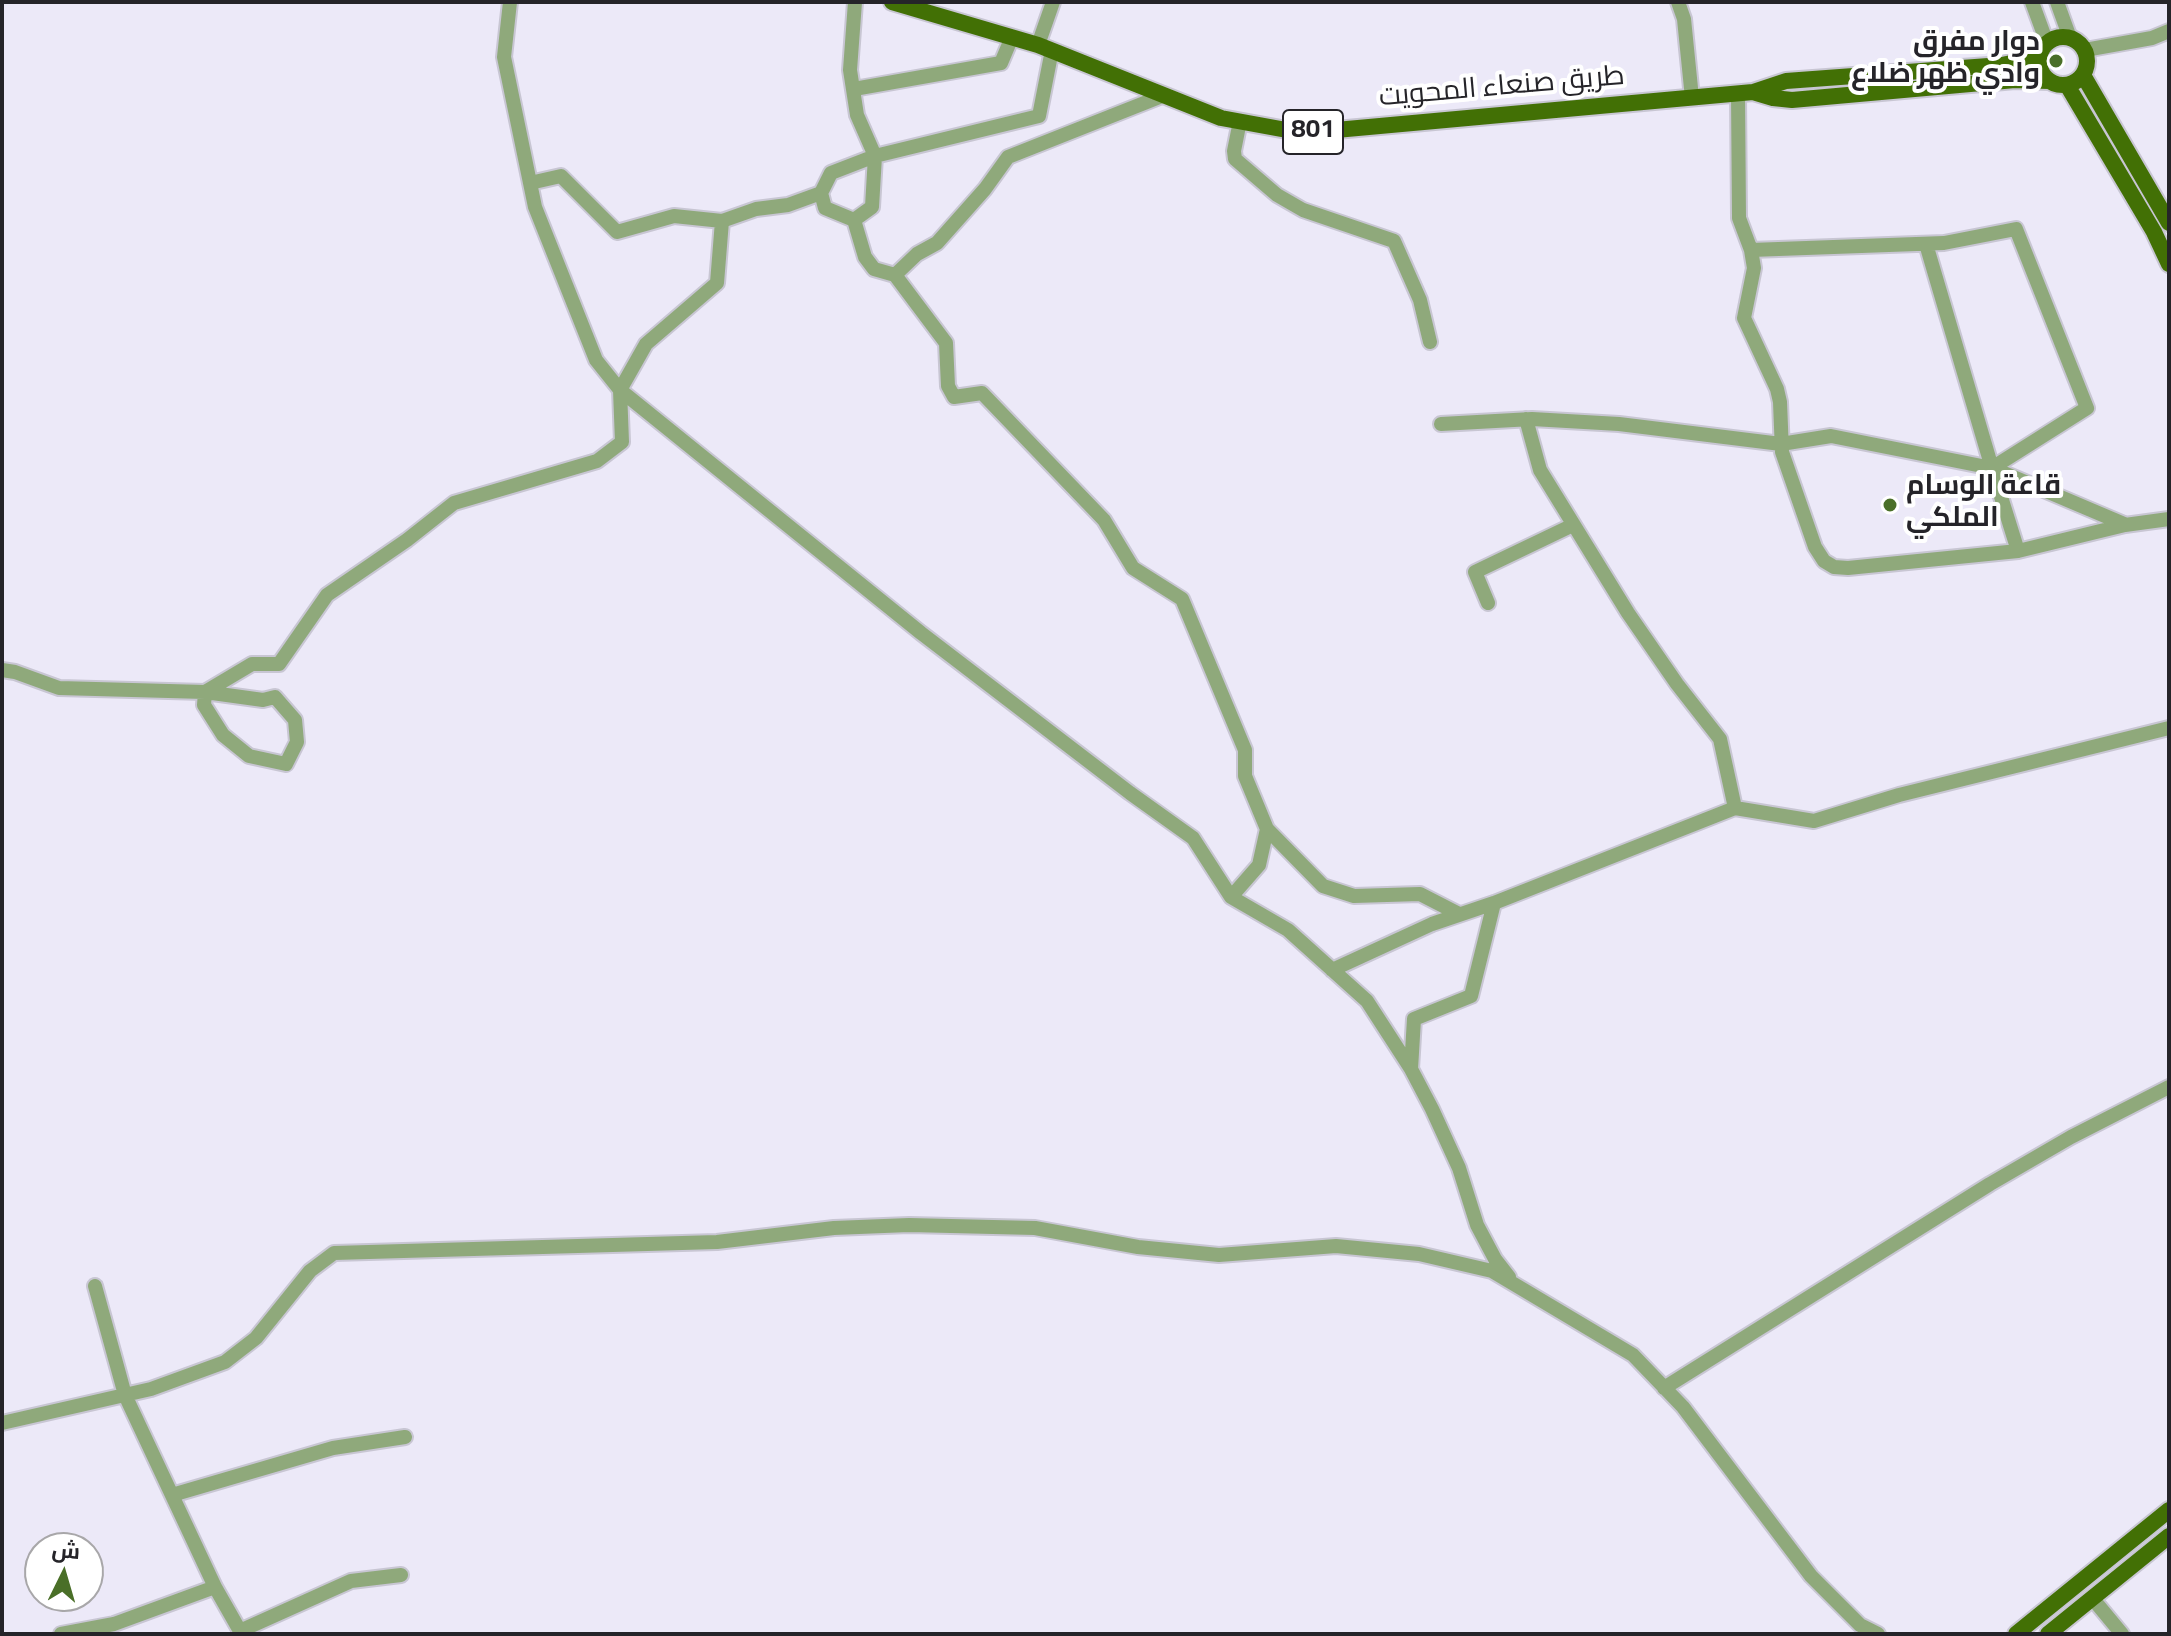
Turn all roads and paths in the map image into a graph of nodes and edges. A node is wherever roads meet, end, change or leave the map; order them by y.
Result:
1 (510, 2) edge
2 (855, 2) edge
3 (892, 2) edge
4 (1053, 2) edge
5 (1678, 2) edge
6 (2032, 2) edge
7 (2057, 2) edge
8 (914, 5) edge
9 (2169, 31) edge
10 (1012, 37) junction
11 (2070, 38) junction
12 (1045, 48) junction
13 (2043, 50) junction
14 (2085, 50) junction
15 (2083, 75) junction
16 (2049, 81) junction
17 (2067, 85) junction
18 (854, 89) junction
19 (1746, 93) junction
20 (1162, 96) junction
21 (1692, 98) junction
22 (1240, 121) junction
23 (875, 156) junction
24 (530, 183) junction
25 (821, 193) junction
26 (854, 220) junction
27 (722, 221) junction
28 (2169, 223) edge
29 (1926, 244) junction
30 (1751, 250) junction
31 (2169, 264) edge
32 (895, 275) junction
33 (1430, 342) dead end
34 (620, 390) junction
35 (1526, 419) junction
36 (1441, 424) dead end
37 (1781, 444) junction
38 (1992, 468) junction
39 (2169, 519) edge
40 (1573, 525) junction
41 (2125, 525) junction
42 (2018, 551) junction
43 (1488, 603) dead end
44 (2, 670) edge
45 (205, 692) junction
46 (2169, 728) edge
47 (1735, 808) junction
48 (1267, 829) junction
49 (1231, 897) junction
50 (1494, 903) junction
51 (1459, 914) junction
52 (1332, 970) junction
53 (1411, 1069) junction
54 (2169, 1087) edge
55 (1514, 1284) junction
56 (95, 1286) dead end
57 (1664, 1388) junction
58 (125, 1395) junction
59 (2, 1423) edge
60 (405, 1437) dead end
61 (172, 1495) junction
62 (2169, 1510) edge
63 (2169, 1536) edge
64 (2134, 1540) junction
65 (2146, 1556) junction
66 (401, 1575) dead end
67 (215, 1587) junction
68 (2093, 1599) junction
69 (61, 1634) edge
70 (1878, 1634) edge
71 (2016, 1634) edge
72 (2048, 1634) edge
73 (2122, 1634) edge

1 - 24 street
2 - 18 street
3 - 8 main road, طريق صنعاء المحويت / 801
4 - 12 street
5 - 21 street
6 - 13 street
7 - 11 street
8 - 10 main road, طريق صنعاء المحويت / 801
9 - 14 street
10 - 12 main road, طريق صنعاء المحويت / 801
10 - 18 street
11 - 13 main road
11 - 14 main road
12 - 20 main road, طريق صنعاء المحويت / 801
12 - 23 street
13 - 16 main road
13 - 19 main road, طريق صنعاء المحويت / 801
14 - 15 main road
15 - 17 main road
15 - 28 main road
16 - 17 main road
16 - 19 main road, طريق صنعاء المحويت / 801
17 - 31 main road
18 - 23 street
19 - 21 main road, طريق صنعاء المحويت / 801
19 - 30 street
20 - 22 main road, طريق صنعاء المحويت / 801
20 - 32 street
21 - 22 main road, طريق صنعاء المحويت / 801
22 - 33 street
23 - 25 street
23 - 26 street
24 - 27 street
24 - 34 street
25 - 26 street
25 - 27 street
26 - 32 street
27 - 34 street
29 - 30 street
29 - 38 street
29 - 38 street
30 - 37 street
32 - 48 street
34 - 45 street
34 - 49 street
35 - 36 street
35 - 37 street
35 - 40 street
37 - 38 street
37 - 42 street
38 - 41 street
38 - 42 street
39 - 41 street
40 - 43 street
40 - 47 street
41 - 42 street
44 - 45 street
45 - 45 street
46 - 47 street
47 - 50 street
48 - 49 street
48 - 51 street
49 - 52 street
50 - 51 street
50 - 53 street
51 - 52 street
52 - 53 street
53 - 55 street
54 - 57 street
55 - 57 street
55 - 58 street
56 - 58 street
57 - 70 street
58 - 59 street
58 - 61 street
60 - 61 street
61 - 67 street
62 - 64 main road
63 - 65 main road
64 - 65 main road
64 - 71 main road
65 - 68 main road
66 - 67 street
67 - 69 street
68 - 72 main road
68 - 73 street

